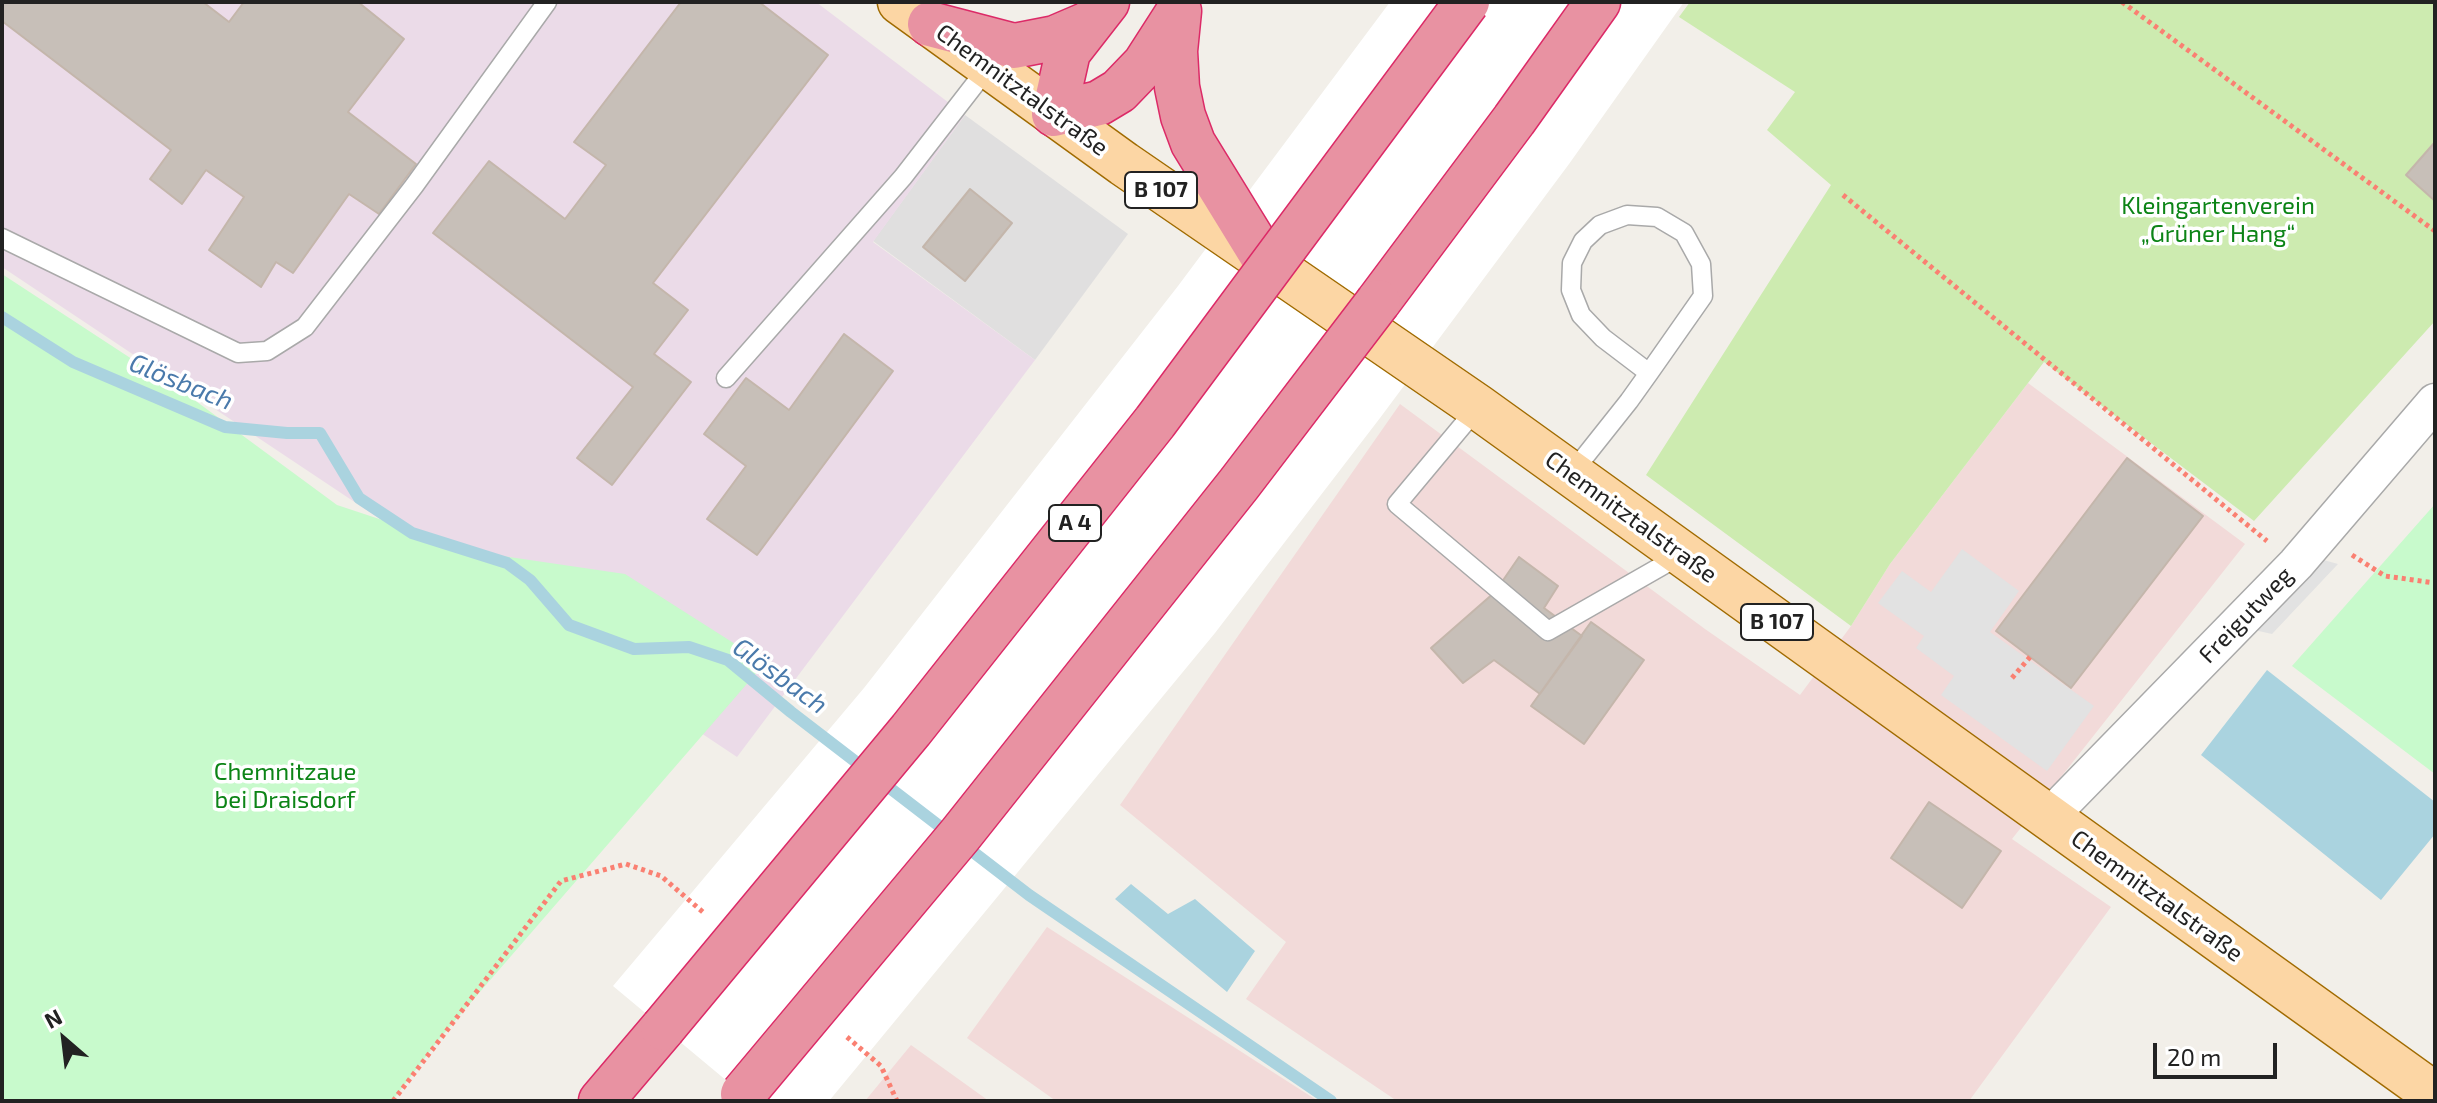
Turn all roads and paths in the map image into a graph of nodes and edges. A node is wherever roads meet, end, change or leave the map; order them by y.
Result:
1 (547, 2) edge
2 (1467, 2) edge
3 (1598, 2) edge
4 (2122, 2) edge
5 (1181, 6) edge
6 (1098, 12) edge
7 (915, 13) edge
8 (989, 66) junction
9 (1054, 114) junction
10 (1843, 195) dead end
11 (2435, 231) edge
12 (2, 238) edge
13 (1268, 265) junction
14 (1649, 373) junction
15 (726, 378) dead end
16 (2435, 402) edge
17 (1478, 407) junction
18 (1571, 474) junction
19 (2321, 534) junction
20 (1682, 554) junction
21 (2296, 564) junction
22 (2435, 583) edge
23 (2030, 657) dead end
24 (2012, 678) dead end
25 (2048, 818) junction
26 (661, 876) dead end
27 (881, 1066) dead end
28 (2435, 1095) edge
29 (740, 1098) edge
30 (393, 1101) edge
31 (601, 1101) edge
32 (897, 1101) edge

1 - 12 lane
2 - 31 highway, A 4, bridge
3 - 29 highway, bridge
4 - 11 path
5 - 9 highway
5 - 13 highway
6 - 7 highway
6 - 9 highway
7 - 8 main road, Chemnitztalstraße / B 107
8 - 9 main road, Chemnitztalstraße / B 107
8 - 15 lane
9 - 13 main road, Chemnitztalstraße / B 107
10 - 21 path
13 - 17 main road, Chemnitztalstraße / B 107
14 - 14 lane
14 - 18 lane
16 - 19 street, Freigutweg
17 - 18 main road, Chemnitztalstraße / B 107
17 - 20 lane
18 - 20 main road, Chemnitztalstraße / B 107
19 - 21 street, Freigutweg
19 - 22 path
20 - 25 main road, Chemnitztalstraße / B 107
21 - 25 street, Freigutweg
23 - 24 path
25 - 28 main road, Chemnitztalstraße / B 107
26 - 30 path
27 - 32 path

